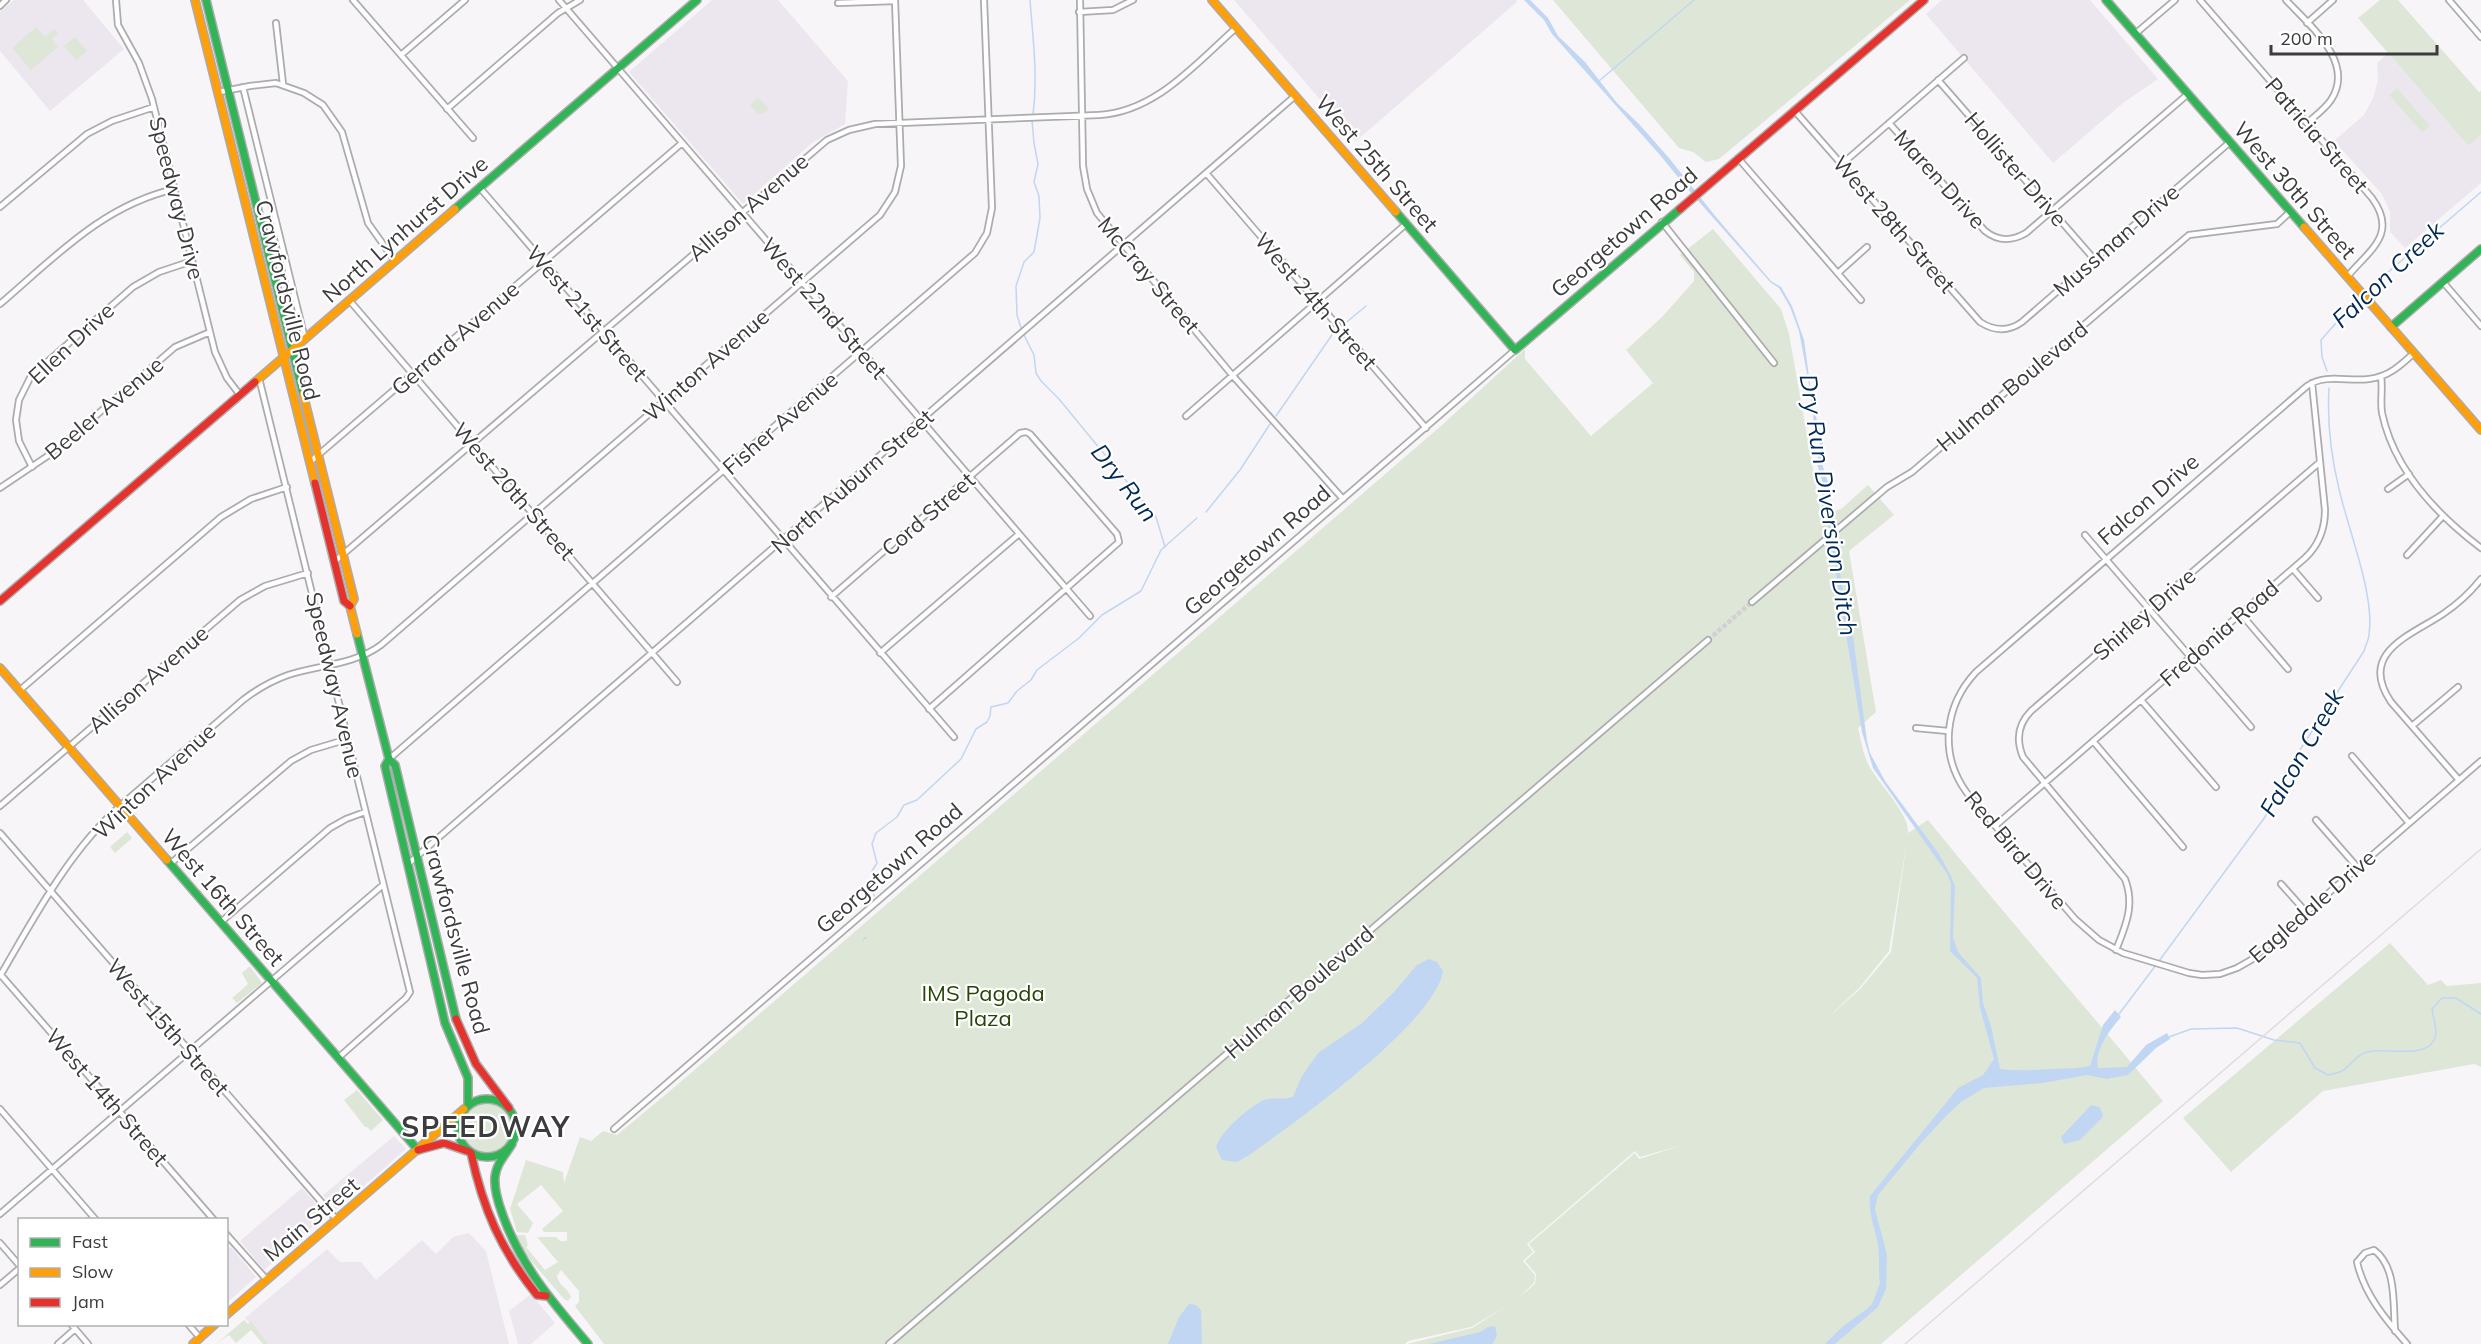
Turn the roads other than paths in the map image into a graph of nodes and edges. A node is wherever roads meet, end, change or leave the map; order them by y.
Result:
1 (6, 0) edge
2 (116, 0) edge
3 (195, 0) edge
4 (206, 0) edge
5 (353, 0) edge
6 (465, 0) edge
7 (559, 0) edge
8 (580, 0) edge
9 (698, 0) edge
10 (984, 0) edge
11 (1080, 0) edge
12 (1133, 0) edge
13 (1212, 0) edge
14 (1924, 0) edge
15 (2106, 0) edge
16 (2175, 0) edge
17 (2200, 0) edge
18 (2286, 0) edge
19 (2333, 0) edge
20 (2449, 0) edge
21 (895, 1) edge
22 (837, 3) dead end
23 (0, 6) edge
24 (566, 9) junction
25 (1079, 12) junction
26 (276, 23) dead end
27 (2307, 23) junction
28 (1236, 28) junction
29 (2135, 34) junction
30 (2481, 37) edge
31 (401, 55) junction
32 (1964, 58) dead end
33 (618, 69) junction
34 (1938, 80) junction
35 (283, 84) junction
36 (243, 87) junction
37 (229, 90) junction
38 (219, 92) junction
39 (2188, 94) junction
40 (1295, 96) junction
41 (154, 107) junction
42 (447, 109) junction
43 (1794, 110) junction
44 (1082, 116) junction
45 (988, 120) junction
46 (900, 123) junction
47 (1889, 123) junction
48 (2307, 123) junction
49 (473, 138) dead end
50 (2230, 142) junction
51 (682, 143) junction
52 (1738, 158) junction
53 (1842, 164) junction
54 (1206, 173) junction
55 (480, 188) junction
56 (175, 189) junction
57 (0, 207) edge
58 (2053, 211) junction
59 (741, 212) junction
60 (2290, 212) junction
61 (1662, 222) junction
62 (1406, 224) junction
63 (1122, 245) junction
64 (1867, 248) dead end
65 (2481, 249) edge
66 (2094, 258) junction
67 (192, 261) junction
68 (395, 261) junction
69 (543, 262) junction
70 (1838, 273) junction
71 (2347, 277) junction
72 (802, 282) junction
73 (2443, 282) junction
74 (1861, 300) dead end
75 (350, 301) junction
76 (1316, 302) junction
77 (0, 304) edge
78 (2481, 326) edge
79 (2391, 327) junction
80 (2000, 330) joint
81 (210, 332) junction
82 (603, 332) junction
83 (304, 339) junction
84 (292, 350) junction
85 (1515, 350) junction
86 (862, 352) junction
87 (2414, 353) junction
88 (284, 358) junction
89 (1774, 363) dead end
90 (413, 374) junction
91 (1233, 375) junction
92 (2381, 376) junction
93 (259, 378) junction
94 (2312, 383) junction
95 (240, 394) junction
96 (663, 402) junction
97 (1186, 416) dead end
98 (921, 421) junction
99 (1426, 428) junction
100 (2481, 430) edge
101 (473, 444) junction
102 (318, 455) junction
103 (310, 462) junction
104 (2320, 462) junction
105 (32, 467) junction
106 (723, 472) junction
107 (2409, 474) junction
108 (970, 477) junction
109 (287, 487) junction
110 (0, 488) edge
111 (2388, 489) dead end
112 (1342, 500) junction
113 (533, 514) junction
114 (2444, 516) junction
115 (1019, 534) junction
116 (2085, 535) dead end
117 (783, 542) junction
118 (2481, 548) edge
119 (343, 555) junction
120 (2406, 555) dead end
121 (2107, 559) junction
122 (334, 562) junction
123 (2293, 569) junction
124 (308, 573) junction
125 (2481, 579) edge
126 (593, 584) junction
127 (1068, 589) junction
128 (831, 597) junction
129 (2318, 598) dead end
130 (0, 601) edge
131 (1752, 602) tunnel mouth
132 (350, 606) junction
133 (2150, 609) junction
134 (2241, 614) junction
135 (1090, 616) dead end
136 (1708, 640) tunnel mouth
137 (880, 653) junction
138 (653, 654) junction
139 (363, 656) junction
140 (2191, 657) junction
141 (330, 664) junction
142 (0, 668) edge
143 (2288, 669) dead end
144 (677, 682) dead end
145 (2458, 687) dead end
146 (20, 691) junction
147 (2141, 700) junction
148 (929, 709) junction
149 (2251, 726) dead end
150 (2412, 726) junction
151 (1917, 728) dead end
152 (1948, 731) junction
153 (954, 737) dead end
154 (348, 739) junction
155 (2093, 741) junction
156 (68, 747) junction
157 (2352, 756) dead end
158 (389, 759) junction
159 (2481, 761) edge
160 (2459, 780) junction
161 (2045, 783) junction
162 (2216, 787) dead end
163 (120, 806) junction
164 (0, 807) edge
165 (366, 812) junction
166 (2316, 820) dead end
167 (2409, 823) junction
168 (1995, 826) junction
169 (0, 833) edge
170 (2183, 847) dead end
171 (417, 856) junction
172 (170, 864) junction
173 (408, 864) junction
174 (2358, 867) junction
175 (2281, 884) dead end
176 (383, 885) junction
177 (50, 891) junction
178 (2306, 912) junction
179 (221, 922) junction
180 (2116, 950) junction
181 (0, 975) edge
182 (272, 981) junction
183 (190, 1051) junction
184 (338, 1058) junction
185 (466, 1107) junction
186 (509, 1108) junction
187 (0, 1109) edge
188 (119, 1111) junction
189 (614, 1129) dead end
190 (512, 1144) junction
191 (418, 1150) junction
192 (471, 1152) junction
193 (53, 1169) junction
194 (0, 1214) edge
195 (94, 1218) edge
196 (212, 1218) edge
197 (337, 1220) junction
198 (228, 1236) edge
199 (0, 1243) edge
200 (18, 1265) edge
201 (18, 1269) edge
202 (267, 1280) junction
203 (0, 1285) edge
204 (546, 1296) junction
205 (228, 1313) edge
206 (73, 1326) edge
207 (190, 1326) edge
208 (213, 1326) edge
209 (75, 1329) junction
210 (2395, 1331) junction
211 (200, 1338) junction
212 (58, 1344) edge
213 (88, 1344) edge
214 (193, 1344) edge
215 (588, 1344) edge
216 (889, 1344) edge
217 (2407, 1344) edge

1 - 23 street
2 - 41 street, Speedway Drive
3 - 38 main road, Crawfordsville Road
4 - 37 main road, Crawfordsville Road
5 - 31 street
6 - 31 street
7 - 24 street, West 22nd Street
8 - 24 street
9 - 33 main road, North Lynhurst Drive
10 - 45 street, Fisher Avenue
11 - 25 street, McCray Street
12 - 25 street
13 - 28 main road, West 25th Street
14 - 43 main road, Georgetown Road
15 - 29 main road, West 30th Street
16 - 29 street
17 - 48 street, Patricia Street
18 - 27 street
19 - 27 street
20 - 30 street
21 - 22 street
21 - 46 street, Winton Avenue
24 - 33 street, West 22nd Street
24 - 42 street
25 - 44 street, McCray Street
26 - 35 street
27 - 48 street
28 - 40 main road, West 25th Street
28 - 44 street, Allison Avenue
29 - 39 main road, West 30th Street
31 - 42 street
32 - 34 street
33 - 51 street, West 22nd Street
33 - 55 main road, North Lynhurst Drive
34 - 47 street
34 - 58 street, Hollister Drive
35 - 36 street
35 - 68 street
36 - 37 street
36 - 83 street, Crawfordsville Road
37 - 38 street
37 - 84 main road, Crawfordsville Road
38 - 88 main road, Crawfordsville Road
39 - 50 main road, West 30th Street
39 - 58 street, Maren Drive
40 - 54 street, North Auburn Street
40 - 62 main road, West 25th Street
41 - 56 street, Speedway Drive
41 - 57 street
42 - 49 street
43 - 52 main road, Georgetown Road
43 - 53 street, West 28th Street
44 - 45 street, Allison Avenue
44 - 63 street, McCray Street
45 - 46 street, Allison Avenue
45 - 86 street, Fisher Avenue
46 - 59 street, Allison Avenue
46 - 72 street, Winton Avenue
47 - 53 street
47 - 58 street, Maren Drive
48 - 71 street, Patricia Street
50 - 60 main road, West 30th Street
50 - 66 street, Mussman Drive
51 - 59 street, West 22nd Street
51 - 69 street, Gerrard Avenue
52 - 61 main road, Georgetown Road
52 - 70 street
53 - 80 street, West 28th Street
54 - 63 street, North Auburn Street
54 - 76 street, West 24th Street
55 - 68 main road, North Lynhurst Drive
55 - 69 street, West 21st Street
56 - 67 street, Speedway Drive
56 - 77 street
58 - 66 street, Hollister Drive
59 - 72 street, West 22nd Street
59 - 82 street, Allison Avenue
60 - 71 main road, West 30th Street
60 - 131 street, Hulman Boulevard
61 - 85 main road, Georgetown Road
61 - 89 street
62 - 76 street
62 - 85 main road, West 25th Street
63 - 91 street, McCray Street
63 - 98 street, North Auburn Street
64 - 70 street
65 - 73 main road
66 - 80 street, Mussman Drive
67 - 81 street, Speedway Drive
67 - 105 street, Ellen Drive
68 - 75 main road, North Lynhurst Drive
69 - 82 street, West 21st Street
69 - 90 street, Gerrard Avenue
70 - 74 street
71 - 79 main road, West 30th Street
72 - 86 street, West 22nd Street
72 - 96 street, Winton Avenue
73 - 78 street
73 - 79 main road
75 - 83 main road, North Lynhurst Drive
75 - 90 street, West 20th Street
76 - 91 street
76 - 99 street, West 24th Street
79 - 87 main road, West 30th Street
81 - 95 street, Speedway Drive
81 - 105 street, Beeler Avenue
82 - 96 street, West 21st Street
82 - 101 street, Allison Avenue
83 - 84 main road, North Lynhurst Drive
84 - 88 main road, North Lynhurst Drive
84 - 102 main road, Crawfordsville Road
85 - 99 street, Georgetown Road
86 - 98 street, West 22nd Street
86 - 106 street, Fisher Avenue
87 - 92 street
87 - 100 main road, West 30th Street
88 - 93 main road, North Lynhurst Drive
88 - 103 main road, Crawfordsville Road
90 - 101 street, West 20th Street
90 - 102 street, Gerrard Avenue
91 - 97 street
91 - 112 street, McCray Street
92 - 94 street
92 - 107 street
93 - 95 main road, North Lynhurst Drive
93 - 109 street, Speedway Avenue
94 - 104 street, Fredonia Road
94 - 121 street, Falcon Drive
95 - 130 main road, North Lynhurst Drive
96 - 106 street, West 21st Street
96 - 113 street, Winton Avenue
98 - 108 street, West 22nd Street
98 - 117 street, North Auburn Street
99 - 112 street, Georgetown Road
101 - 113 street, West 20th Street
101 - 119 street, Allison Avenue
102 - 103 street, Gerrard Avenue
102 - 119 main road, Crawfordsville Road
103 - 122 main road, Crawfordsville Road
104 - 123 street, Fredonia Road
104 - 133 street, Shirley Drive
105 - 110 street, Beeler Avenue
106 - 117 street, West 21st Street
106 - 126 street, Fisher Avenue
107 - 111 street
107 - 114 street
108 - 115 street, West 22nd Street
108 - 127 street, Cord Street
108 - 128 street, Cord Street
109 - 124 street, Speedway Avenue
109 - 146 street
112 - 189 street, Georgetown Road
113 - 126 street, West 20th Street
113 - 139 street, Winton Avenue
114 - 118 street
114 - 120 street
115 - 127 street, West 22nd Street
115 - 137 street
116 - 121 street
117 - 128 street, West 21st Street
117 - 138 street, North Auburn Street
119 - 122 street, Allison Avenue
119 - 132 main road, Crawfordsville Road
121 - 133 street
121 - 152 street, Falcon Drive
122 - 132 main road, Crawfordsville Road
123 - 129 street
123 - 134 street, Fredonia Road
124 - 141 street, Speedway Avenue
124 - 156 street, Allison Avenue
125 - 150 street
126 - 138 street, West 20th Street
126 - 158 street, Fisher Avenue
127 - 135 street, West 22nd Street
127 - 148 street
128 - 137 street, West 21st Street
132 - 139 main road, Crawfordsville Road
133 - 140 street
133 - 161 street, Shirley Drive
134 - 140 street, Fredonia Road
134 - 143 street
136 - 216 street, Hulman Boulevard
137 - 148 street, West 21st Street
138 - 144 street, West 20th Street
138 - 171 street, North Auburn Street
139 - 141 street, Winton Avenue
139 - 158 main road, Crawfordsville Road
140 - 147 street, Fredonia Road
140 - 149 street
141 - 154 street, Speedway Avenue
141 - 163 street, Winton Avenue
142 - 146 main road, West 16th Street
145 - 150 street
146 - 156 main road, West 16th Street
147 - 155 street, Fredonia Road
147 - 162 street
148 - 153 street, West 21st Street
150 - 160 street
151 - 152 street
152 - 168 street, Red Bird Drive
154 - 165 street, Speedway Avenue
154 - 172 street
155 - 161 street, Fredonia Road
155 - 170 street
156 - 163 main road, West 16th Street
156 - 164 street, Allison Avenue
157 - 167 street
158 - 171 main road, Crawfordsville Road
158 - 173 main road, Crawfordsville Road
159 - 160 street, Eagledale Drive
160 - 167 street, Eagledale Drive
161 - 168 street, Fredonia Road
161 - 180 street, Shirley Drive
163 - 172 main road, West 16th Street
163 - 177 street, Winton Avenue
165 - 176 street, Speedway Avenue
165 - 179 street
166 - 174 street
167 - 174 street, Eagledale Drive
168 - 180 street, Red Bird Drive
169 - 177 street, West 15th Street
171 - 173 street, North Auburn Street
171 - 186 main road, Crawfordsville Road
172 - 179 main road, West 16th Street
173 - 185 main road, Crawfordsville Road
174 - 178 street, Eagledale Drive
175 - 178 street
176 - 182 street
176 - 184 street, Speedway Avenue
177 - 181 street, Winton Avenue
177 - 183 street, West 15th Street
178 - 180 street, Eagledale Drive
179 - 182 main road, West 16th Street
181 - 188 street, West 14th Street
182 - 183 street
182 - 184 main road, West 16th Street
183 - 188 street
183 - 197 street, West 15th Street
184 - 191 main road, West 16th Street
185 - 186 main road
185 - 191 main road, Main Street
185 - 192 main road
186 - 190 main road
187 - 193 street
188 - 193 street
188 - 196 street, West 14th Street
190 - 192 main road
190 - 204 main road
191 - 192 main road, Main Street
191 - 197 main road, Main Street
192 - 204 main road
193 - 194 street
193 - 195 street
197 - 202 main road, Main Street
198 - 202 street
199 - 200 street
201 - 203 street
202 - 205 main road, Main Street
204 - 215 main road
206 - 209 street
207 - 211 street
208 - 211 main road
209 - 212 street
209 - 213 street
210 - 210 street
210 - 217 street
211 - 214 main road

